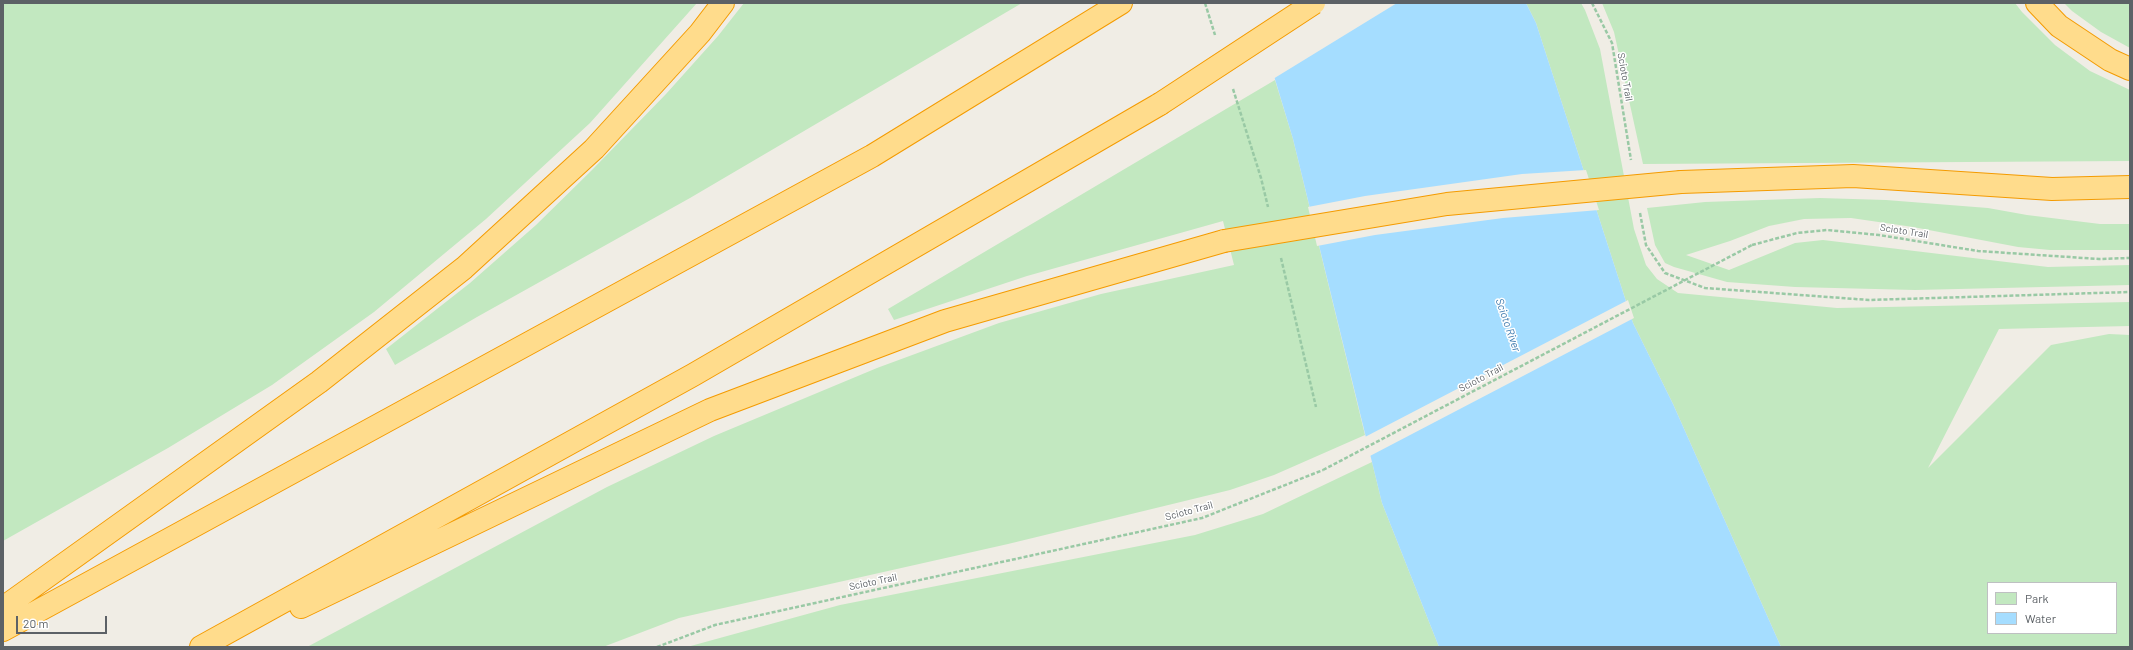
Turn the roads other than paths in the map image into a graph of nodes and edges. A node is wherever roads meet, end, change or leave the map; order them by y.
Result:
1 (723, 3) edge
2 (1121, 3) edge
3 (1314, 3) edge
4 (2037, 3) edge
5 (2130, 69) edge
6 (2130, 187) edge
7 (3, 608) edge
8 (3, 630) edge
9 (201, 647) edge
10 (219, 647) edge

1 - 7 highway
2 - 8 highway
3 - 9 highway, bridge
4 - 5 highway
6 - 10 highway, bridge

